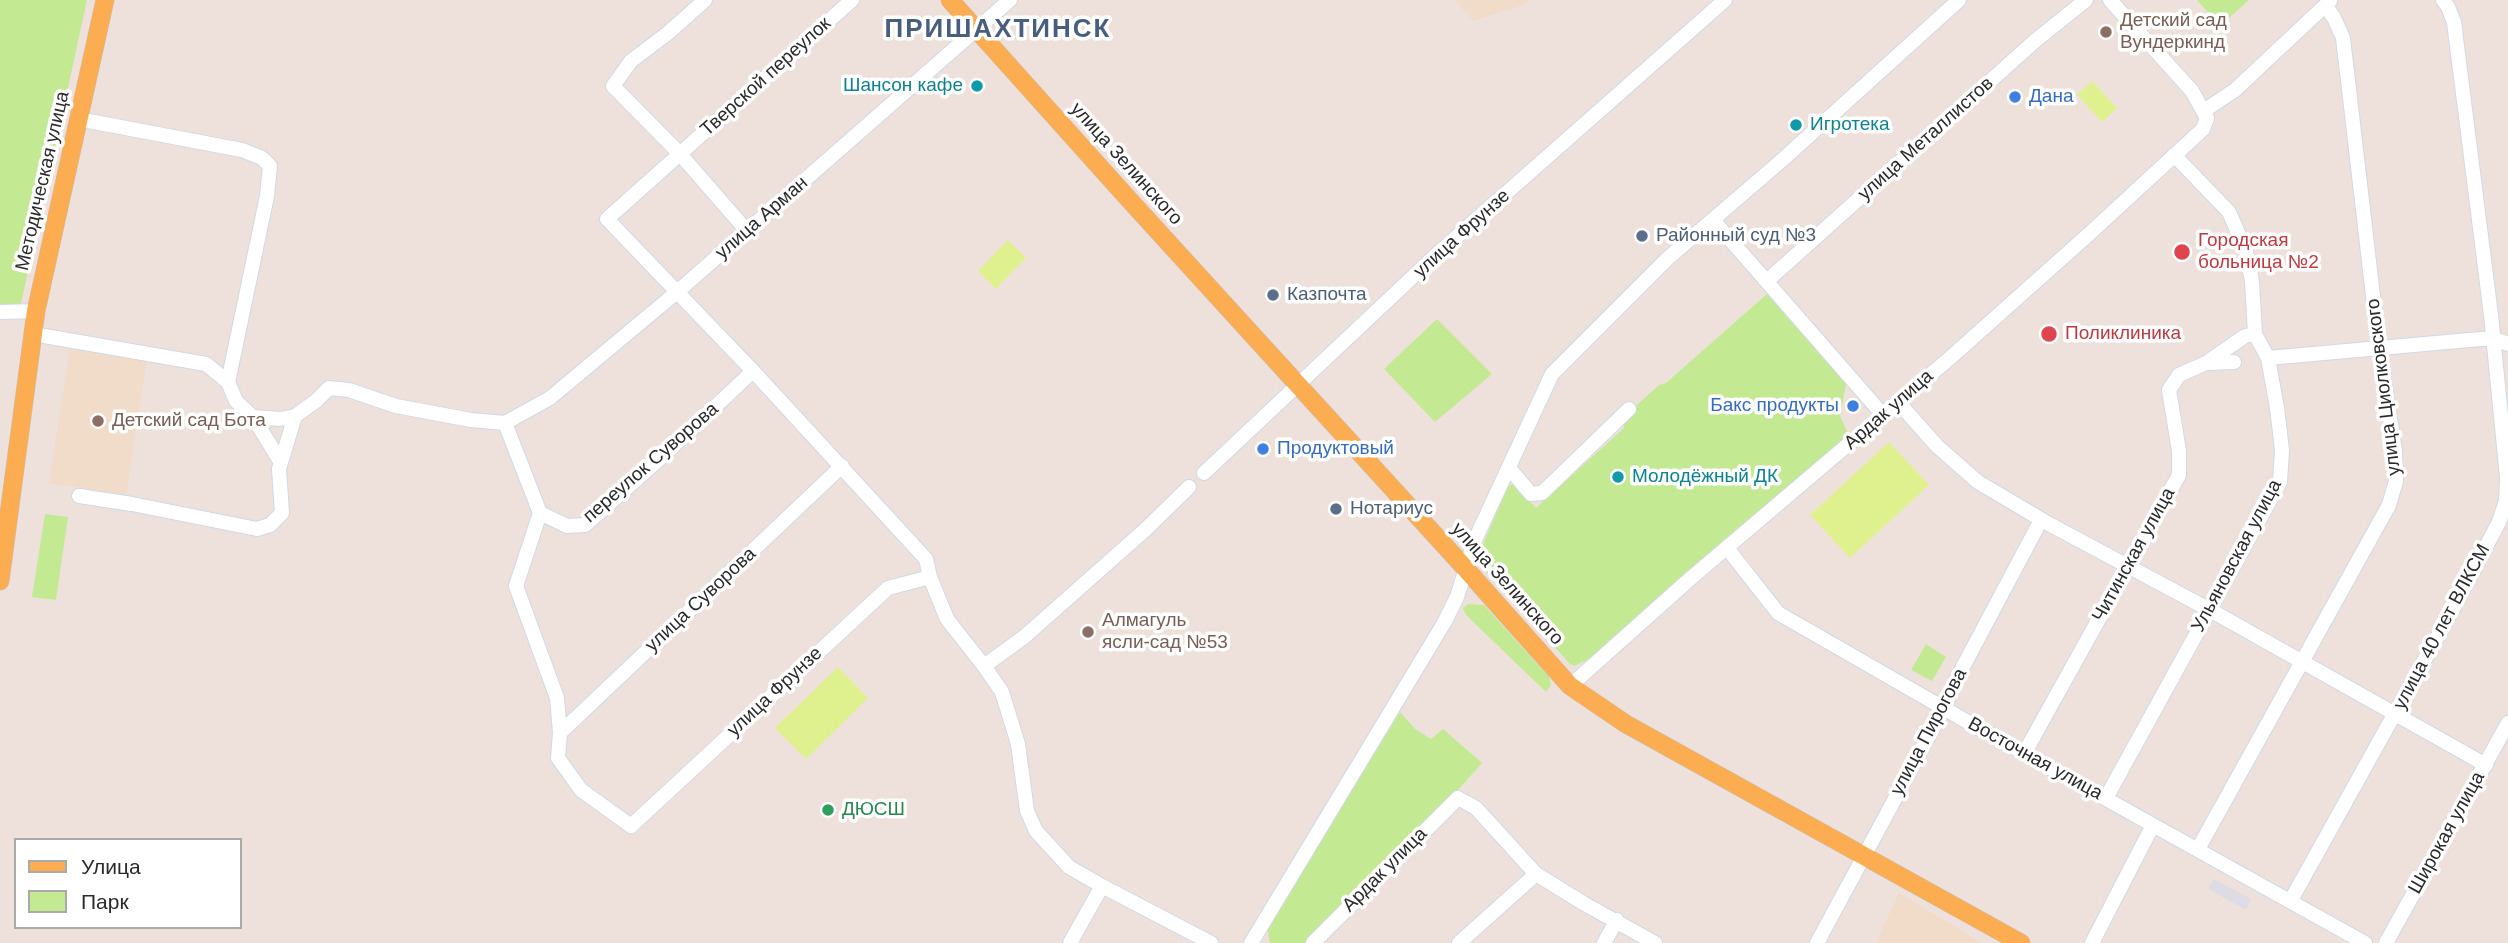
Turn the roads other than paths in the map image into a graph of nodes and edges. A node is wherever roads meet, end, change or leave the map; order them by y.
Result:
1 (105, 0) edge
2 (705, 0) edge
3 (852, 0) edge
4 (950, 0) edge
5 (1010, 0) edge
6 (1724, 0) edge
7 (1959, 0) edge
8 (2086, 0) edge
9 (2110, 0) edge
10 (2443, 0) edge
11 (2328, 3) edge
12 (977, 30) junction
13 (2205, 110) junction
14 (78, 119) junction
15 (680, 154) junction
16 (2174, 155) junction
17 (1713, 220) junction
18 (747, 231) junction
19 (1768, 281) junction
20 (677, 292) junction
21 (36, 311) junction
22 (0, 312) edge
23 (33, 334) junction
24 (2255, 334) junction
25 (2492, 338) junction
26 (2508, 344) edge
27 (2379, 347) junction
28 (2267, 358) junction
29 (2234, 362) dead end
30 (2206, 363) junction
31 (753, 371) junction
32 (228, 382) junction
33 (1298, 385) junction
34 (1898, 402) junction
35 (1629, 409) dead end
36 (1883, 415) junction
37 (295, 416) junction
38 (253, 417) junction
39 (505, 423) junction
40 (280, 461) junction
41 (842, 466) junction
42 (1509, 468) junction
43 (1204, 473) dead end
44 (1189, 487) dead end
45 (79, 496) dead end
46 (540, 513) junction
47 (2041, 520) junction
48 (1727, 548) junction
49 (2129, 565) junction
50 (1465, 568) junction
51 (930, 577) junction
52 (0, 581) edge
53 (2210, 610) junction
54 (2302, 662) junction
55 (984, 666) junction
56 (1570, 686) junction
57 (1944, 708) junction
58 (2395, 714) junction
59 (2508, 723) edge
60 (560, 733) junction
61 (2025, 752) junction
62 (2486, 765) junction
63 (2106, 798) junction
64 (2153, 825) junction
65 (2198, 849) junction
66 (1864, 856) junction
67 (1536, 874) junction
68 (1102, 886) junction
69 (2291, 900) junction
70 (1617, 920) junction
71 (1070, 943) edge
72 (1211, 943) edge
73 (1251, 943) edge
74 (1312, 943) edge
75 (1459, 943) edge
76 (1604, 943) edge
77 (1655, 943) edge
78 (1817, 943) edge
79 (2021, 943) edge
80 (2092, 943) edge
81 (2365, 943) edge
82 (2386, 943) edge

1 - 14 main road, Методическая улица
2 - 15 street
3 - 15 street, Тверской переулок
4 - 12 main road, улица Зелинского
5 - 12 street, улица Арман
6 - 33 street, улица Фрунзе
7 - 17 street
8 - 19 street, улица Металлистов
9 - 13 street
10 - 25 street, улица 40 лет ВЛКСМ
11 - 13 street
11 - 27 street, улица Циолковского
12 - 18 street, улица Арман
12 - 33 main road, улица Зелинского
13 - 16 street, Ардак улица
14 - 21 main road, Методическая улица
14 - 32 street
15 - 18 street
15 - 20 street, Тверской переулок
16 - 24 street, Ульяновская улица
16 - 34 street, Ардак улица
17 - 19 street
17 - 42 street
18 - 20 street, улица Арман
19 - 36 street
20 - 31 street
20 - 39 street, улица Арман
21 - 22 street
21 - 23 main road, Методическая улица
23 - 32 street
23 - 52 main road, Методическая улица
24 - 28 street, Ульяновская улица
24 - 30 street, Читинская улица
25 - 26 street
25 - 27 street
25 - 58 street, улица 40 лет ВЛКСМ
27 - 28 street
27 - 54 street, улица Циолковского
28 - 53 street, Ульяновская улица
29 - 30 street
30 - 49 street, Читинская улица
31 - 41 street
31 - 46 street, переулок Суворова
32 - 38 street
33 - 43 street, улица Фрунзе
33 - 50 main road, улица Зелинского
34 - 36 street, Ардак улица
34 - 47 street
35 - 42 street
36 - 48 street, Ардак улица
37 - 38 street
37 - 39 street
37 - 40 street
38 - 40 street
39 - 46 street
40 - 45 street
41 - 51 street
41 - 60 street, улица Суворова
42 - 50 street
44 - 55 street
46 - 60 street
47 - 49 street
47 - 57 street, улица Пирогова
48 - 56 street, Ардак улица
48 - 57 street, Восточная улица
49 - 53 street
49 - 61 street, Читинская улица
50 - 56 main road, улица Зелинского
50 - 73 street
51 - 55 street
51 - 60 street, улица Фрунзе
53 - 54 street
53 - 63 street, Ульяновская улица
54 - 58 street
54 - 65 street, улица Циолковского
55 - 68 street
56 - 66 main road, улица Зелинского
57 - 61 street, Восточная улица
57 - 66 street, улица Пирогова
58 - 62 street
58 - 69 street, улица 40 лет ВЛКСМ
59 - 62 street, Широкая улица
61 - 63 street, Восточная улица
62 - 82 street, Широкая улица
63 - 64 street, Восточная улица
64 - 65 street, Восточная улица
64 - 80 street
65 - 69 street, Восточная улица
66 - 78 street, улица Пирогова
66 - 79 main road, улица Зелинского
67 - 70 street
67 - 74 street, Ардак улица
67 - 75 street
68 - 71 street
68 - 72 street
69 - 81 street, Восточная улица
70 - 76 street
70 - 77 street

